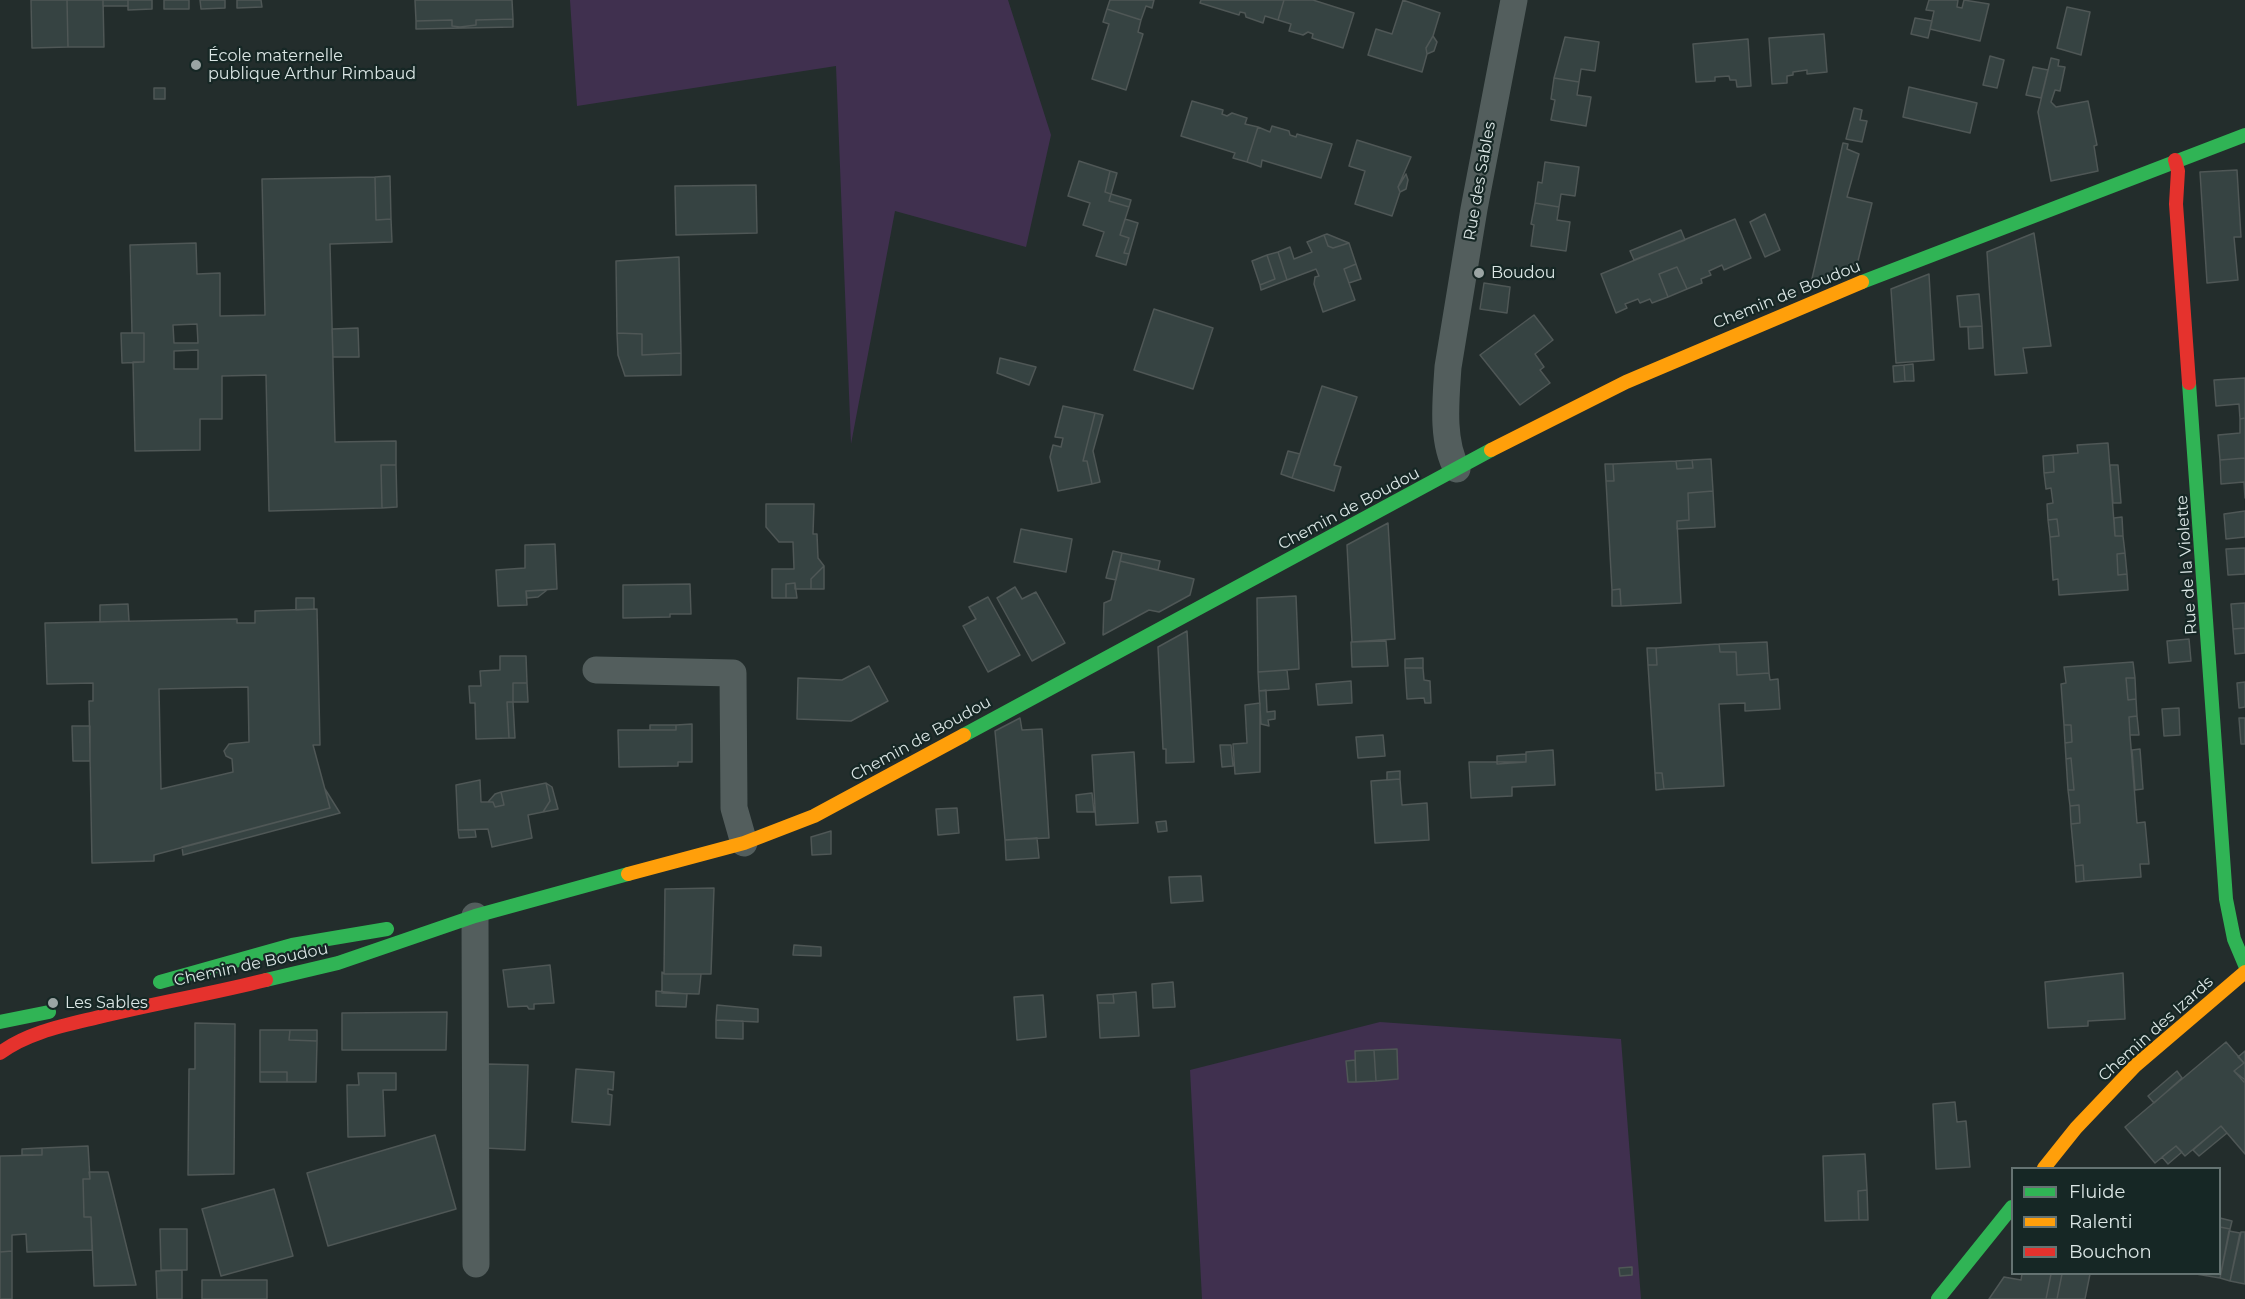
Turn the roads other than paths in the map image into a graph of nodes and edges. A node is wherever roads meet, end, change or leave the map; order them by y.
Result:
1 (1514, 0) edge
2 (2245, 135) edge
3 (2175, 160) junction
4 (1457, 469) junction
5 (596, 670) dead end
6 (744, 843) junction
7 (475, 916) junction
8 (2242, 979) edge
9 (150, 985) dead end
10 (64, 1008) dead end
11 (0, 1022) edge
12 (0, 1053) edge
13 (2045, 1167) edge
14 (2011, 1209) edge
15 (476, 1264) dead end
16 (1938, 1299) edge

1 - 4 street, Rue des Sables
2 - 3 street, Chemin de Boudou
3 - 4 street, Chemin de Boudou
3 - 8 street, Rue de la Violette
4 - 6 street, Chemin de Boudou
5 - 6 street
6 - 7 street, Chemin de Boudou
7 - 9 street, Chemin de Boudou
7 - 12 street, Chemin de Boudou
7 - 15 street
8 - 13 street, Chemin des Izards
10 - 11 street
14 - 16 street

